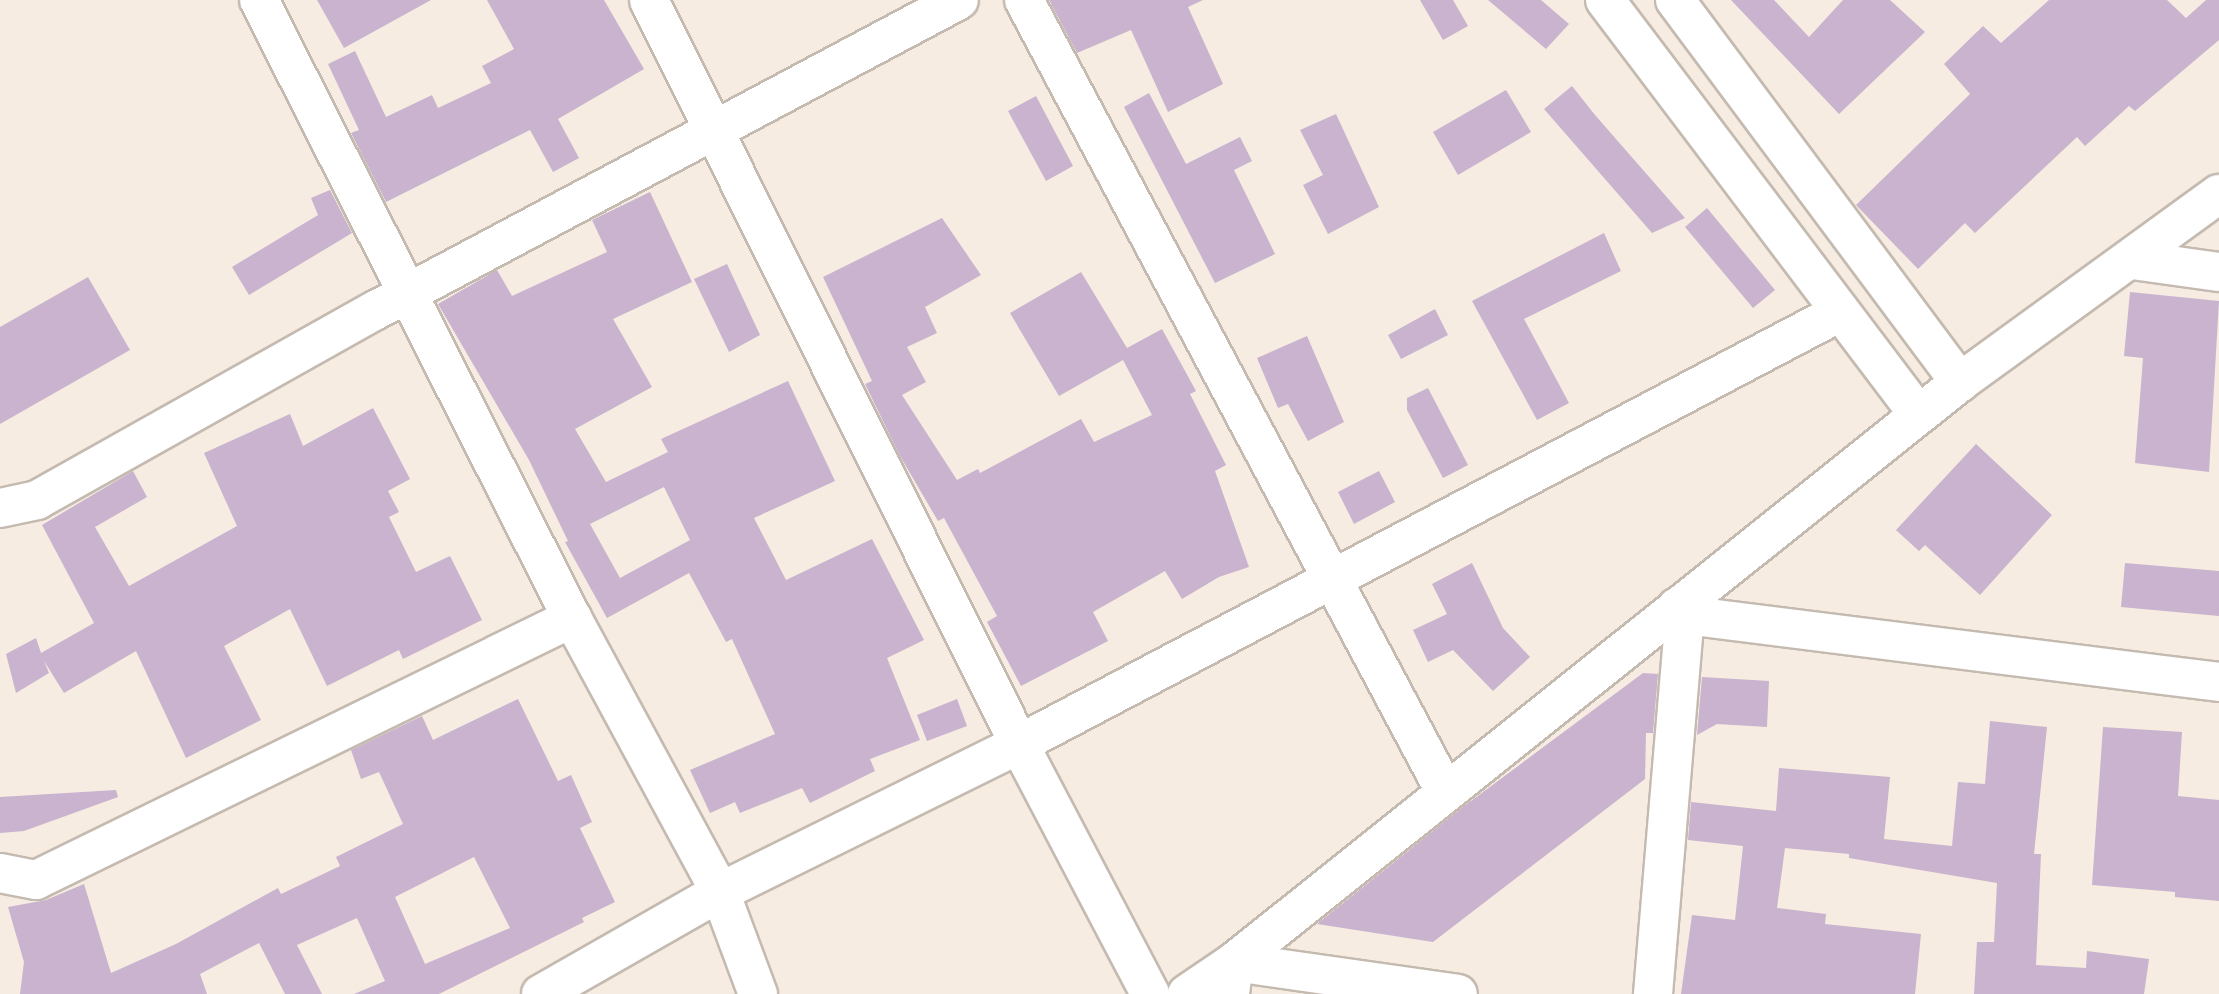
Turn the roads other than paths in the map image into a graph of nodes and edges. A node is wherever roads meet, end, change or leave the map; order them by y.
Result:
1 (259, 0) edge
2 (649, 0) edge
3 (959, 0) edge
4 (1024, 0) edge
5 (1605, 0) edge
6 (1675, 0) edge
7 (716, 132) junction
8 (2219, 194) edge
9 (2133, 260) junction
10 (2219, 272) edge
11 (410, 293) junction
12 (1840, 312) junction
13 (1959, 382) junction
14 (1919, 415) junction
15 (0, 508) edge
16 (1336, 580) junction
17 (1681, 611) junction
18 (572, 618) junction
19 (2219, 682) edge
20 (1019, 744) junction
21 (1445, 791) junction
22 (0, 873) edge
23 (720, 892) junction
24 (1232, 978) edge
25 (541, 994) edge
26 (758, 994) edge
27 (1150, 994) edge
28 (1187, 994) edge
29 (1458, 994) edge
30 (1653, 994) edge

1 - 11 street
2 - 7 street
3 - 7 street
4 - 16 street
5 - 12 street
6 - 13 street
7 - 11 street
7 - 20 street
8 - 9 street
9 - 10 street
9 - 13 street
11 - 15 street
11 - 18 street
12 - 14 street
12 - 16 street
13 - 14 street
14 - 17 street
16 - 20 street
16 - 21 street
17 - 19 street
17 - 21 street
17 - 30 street
18 - 22 street
18 - 23 street
20 - 23 street
20 - 27 street
21 - 24 street
23 - 25 street
23 - 26 street
24 - 28 street
24 - 29 street

